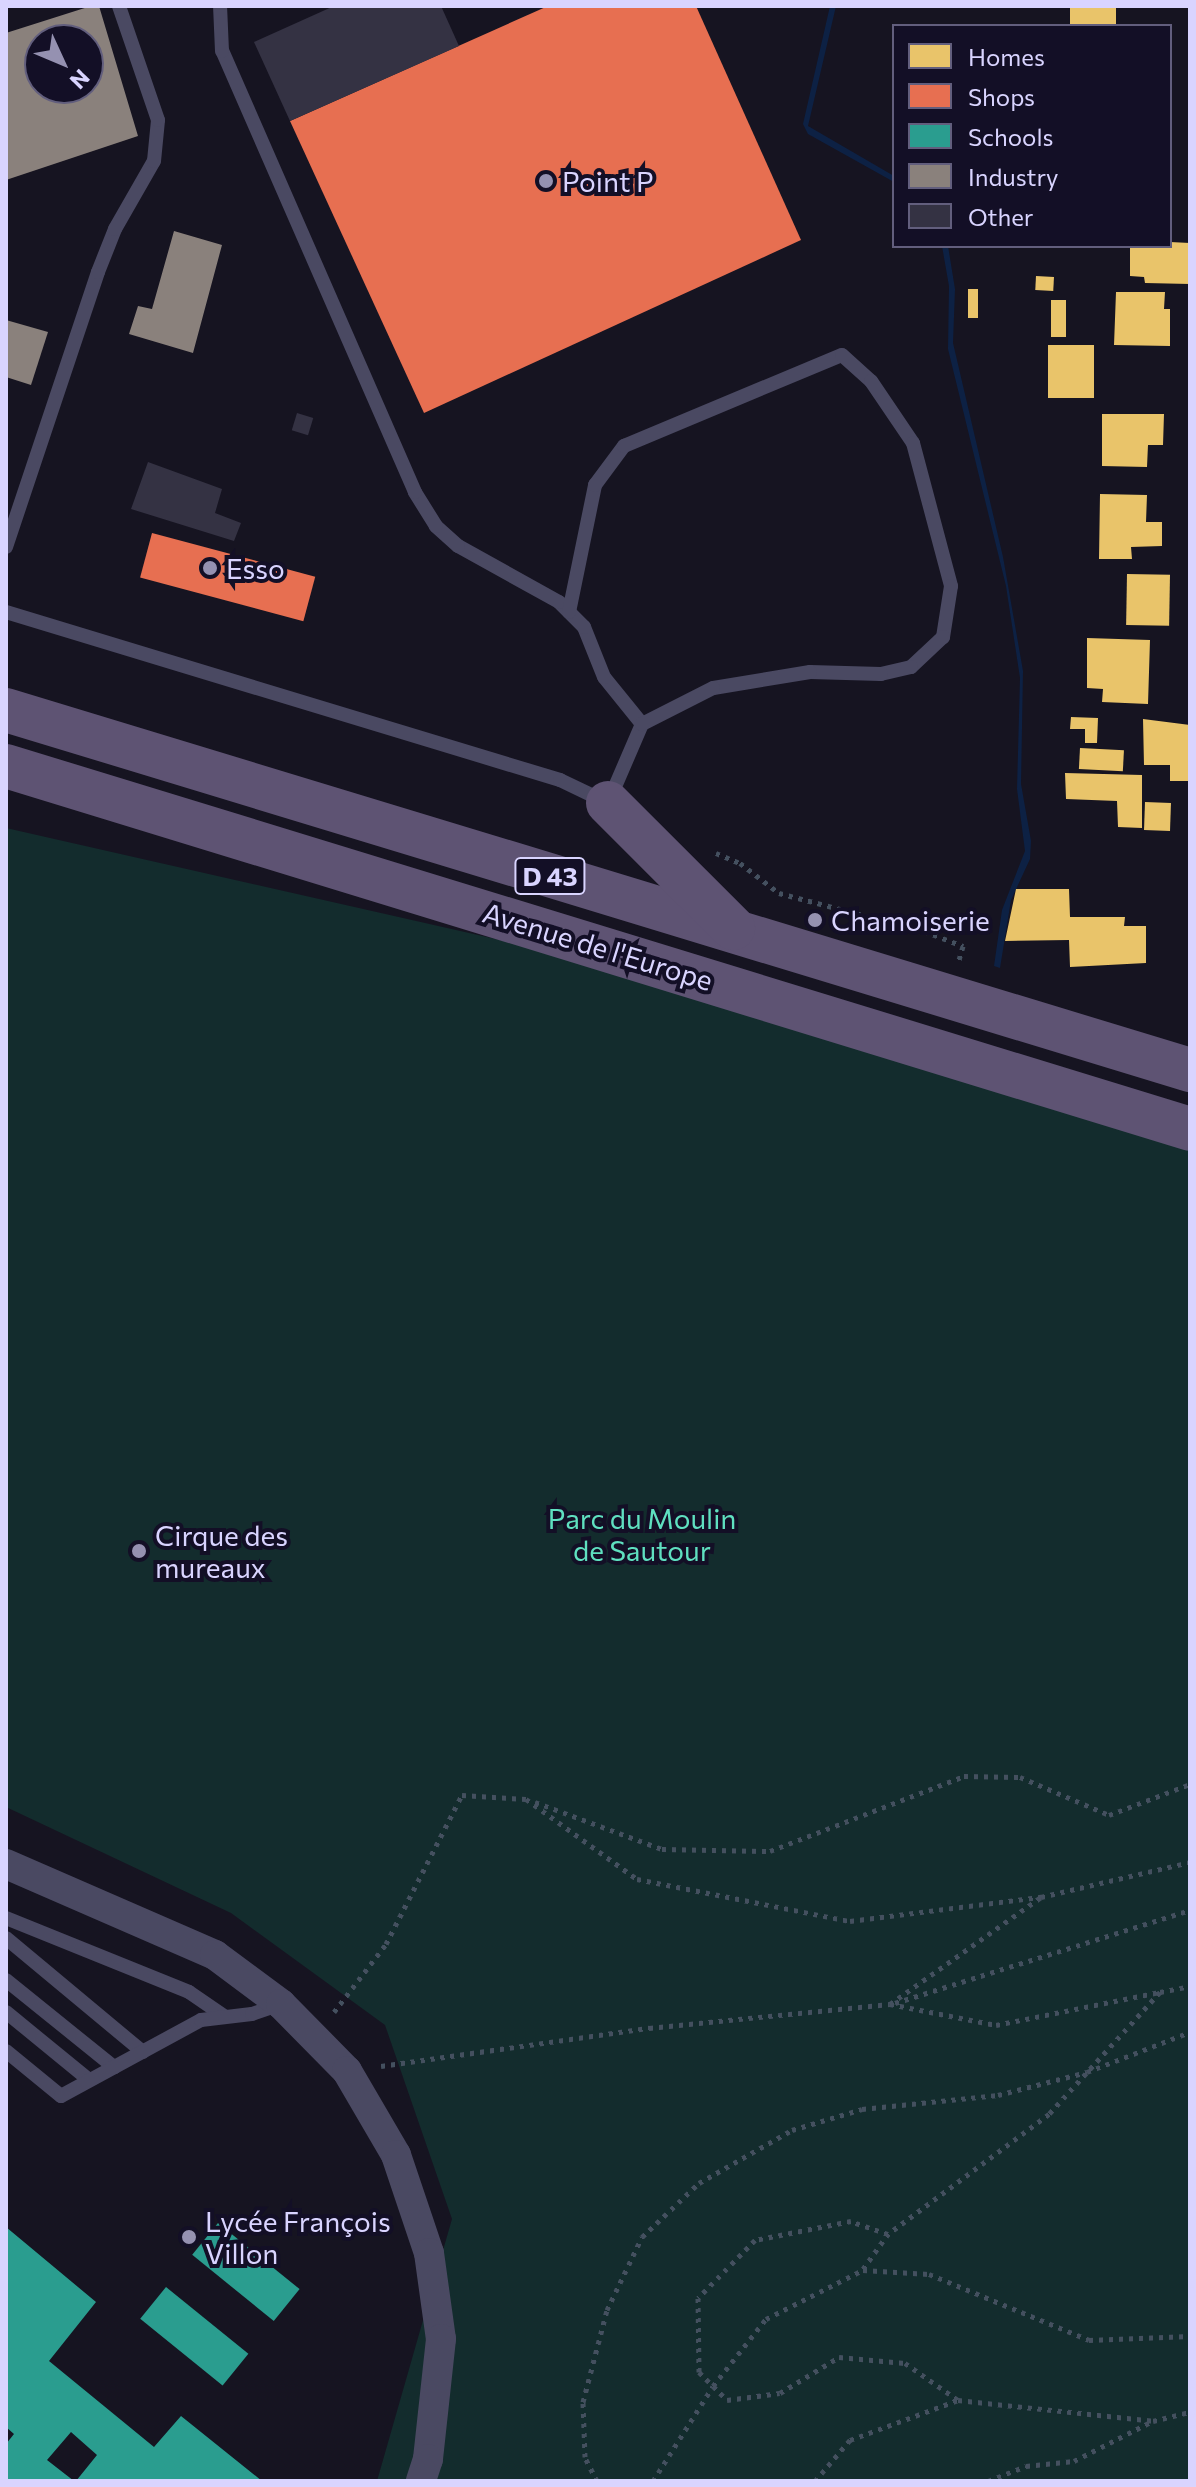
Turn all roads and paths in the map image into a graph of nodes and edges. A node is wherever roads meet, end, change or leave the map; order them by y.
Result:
1 (119, 6) edge
2 (220, 6) edge
3 (6, 547) edge
4 (6, 612) edge
5 (569, 612) junction
6 (6, 710) edge
7 (642, 724) junction
8 (6, 766) edge
9 (608, 803) junction
10 (661, 856) junction
11 (738, 933) junction
12 (955, 972) dead end
13 (1190, 1070) edge
14 (1190, 1129) edge
15 (1190, 1784) edge
16 (526, 1799) junction
17 (1190, 1862) edge
18 (6, 1864) edge
19 (1041, 1897) junction
20 (1190, 1910) edge
21 (6, 1918) edge
22 (6, 1938) edge
23 (6, 1980) edge
24 (1190, 1986) edge
25 (1160, 1992) junction
26 (281, 2004) junction
27 (890, 2004) junction
28 (6, 2012) edge
29 (224, 2016) junction
30 (1190, 2032) edge
31 (316, 2037) junction
32 (6, 2051) edge
33 (143, 2052) junction
34 (114, 2067) junction
35 (347, 2071) junction
36 (1087, 2072) junction
37 (89, 2080) junction
38 (888, 2234) junction
39 (863, 2270) junction
40 (1190, 2336) edge
41 (713, 2386) junction
42 (958, 2400) junction
43 (1190, 2412) edge
44 (1153, 2421) junction
45 (421, 2481) edge
46 (597, 2481) edge
47 (653, 2481) edge
48 (815, 2481) edge
49 (988, 2481) edge

1 - 3 lane
2 - 5 lane
4 - 9 lane
5 - 7 lane
5 - 7 lane
6 - 11 main road, Avenue de l'Europe / D 43
7 - 9 lane
8 - 14 main road, Avenue de l'Europe / D 43
9 - 10 main road
10 - 11 main road
10 - 12 path
11 - 13 main road, Avenue de l'Europe / D 43
15 - 16 path
16 - 19 path
16 - 31 path
17 - 19 path
18 - 26 street
19 - 27 path
20 - 27 path
21 - 29 lane
22 - 33 lane
23 - 34 lane
24 - 25 path
25 - 27 path
25 - 36 path
26 - 29 lane
26 - 31 street
27 - 35 path
28 - 37 lane
29 - 33 lane
30 - 36 path
31 - 35 street
32 - 37 lane
33 - 34 lane
34 - 37 lane
35 - 45 street
36 - 38 path
36 - 46 path
38 - 39 path
38 - 41 path
39 - 40 path
39 - 41 path
41 - 42 path
41 - 47 path
42 - 44 path
42 - 48 path
43 - 44 path
44 - 49 path

